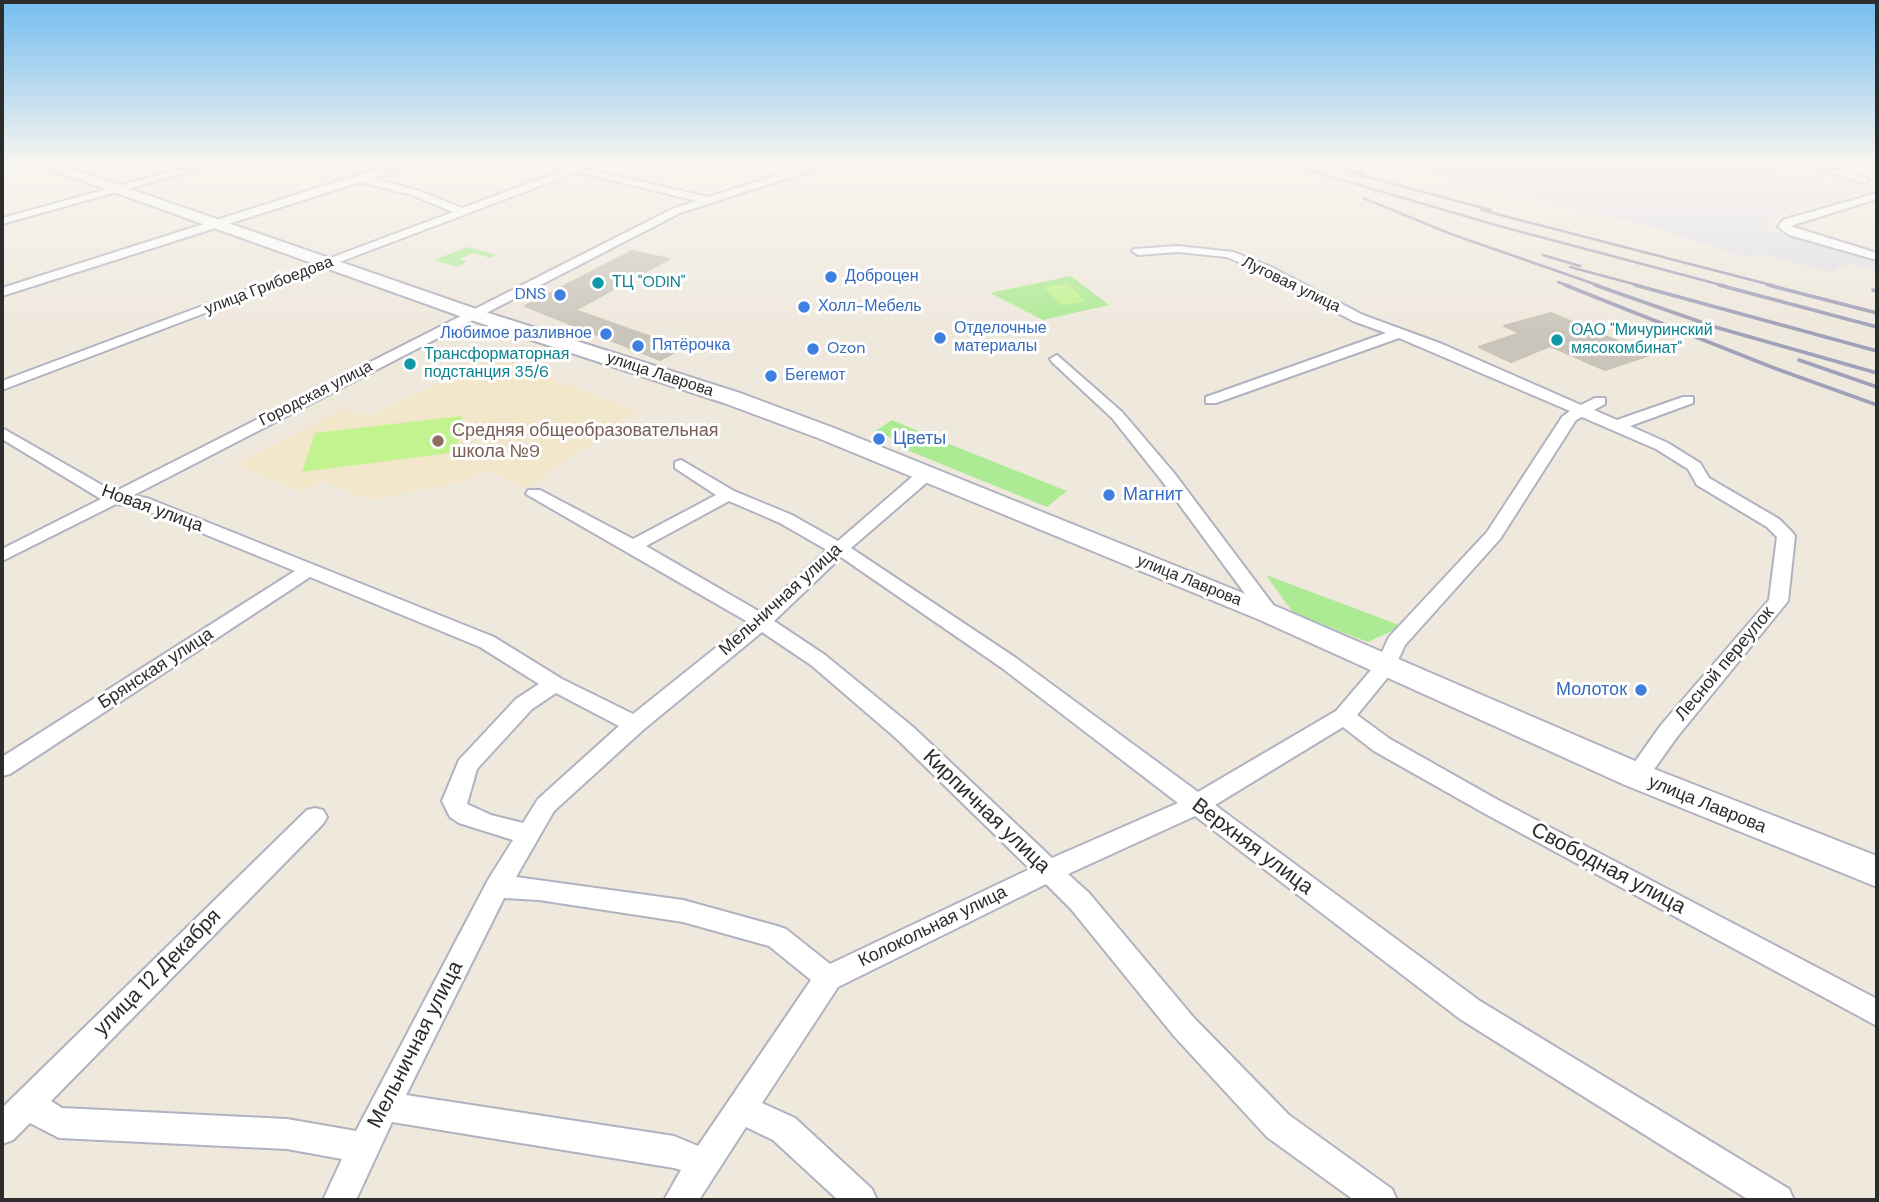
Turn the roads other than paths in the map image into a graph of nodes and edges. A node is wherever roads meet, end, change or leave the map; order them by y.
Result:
1 (203, 219) edge
2 (227, 219) edge
3 (448, 219) edge
4 (660, 219) edge
5 (1797, 219) edge
6 (214, 223) junction
7 (1138, 251) dead end
8 (1877, 257) edge
9 (326, 264) junction
10 (2, 292) edge
11 (475, 315) junction
12 (1399, 333) junction
13 (1057, 359) dead end
14 (2, 386) edge
15 (1211, 400) dead end
16 (1688, 400) dead end
17 (1600, 401) dead end
18 (1580, 410) junction
19 (1616, 426) junction
20 (2, 433) edge
21 (20, 445) junction
22 (2, 450) edge
23 (681, 465) dead end
24 (926, 474) junction
25 (534, 494) dead end
26 (728, 495) junction
27 (114, 499) junction
28 (634, 546) junction
29 (839, 549) junction
30 (2, 556) edge
31 (309, 570) junction
32 (1270, 614) junction
33 (760, 623) junction
34 (1386, 666) junction
35 (555, 684) junction
36 (1344, 716) junction
37 (635, 724) junction
38 (2, 768) edge
39 (1637, 776) junction
40 (1196, 806) junction
41 (315, 817) dead end
42 (530, 834) junction
43 (1049, 871) junction
44 (1877, 872) edge
45 (497, 887) junction
46 (828, 978) junction
47 (1877, 1013) edge
48 (28, 1105) junction
49 (384, 1106) junction
50 (741, 1109) junction
51 (2, 1129) edge
52 (364, 1148) junction
53 (704, 1164) junction
54 (340, 1200) edge
55 (680, 1200) edge
56 (862, 1200) edge
57 (1381, 1200) edge
58 (1778, 1200) edge

1 - 6 main road, улица Лаврова
2 - 6 street
3 - 9 street, улица Грибоедова
4 - 11 street, Городская улица
5 - 8 street
6 - 9 main road, улица Лаврова
6 - 10 street
7 - 12 street, Луговая улица
9 - 11 main road, улица Лаврова
9 - 14 street, улица Грибоедова
11 - 24 main road, улица Лаврова
11 - 27 street, Городская улица
12 - 15 street
12 - 18 street, Луговая улица
13 - 32 street, улица Лаврова
16 - 19 street
17 - 18 street, Колокольная улица
18 - 19 street, Лесной переулок
18 - 34 street, Колокольная улица
19 - 39 street, Лесной переулок
20 - 21 street, Новая улица
21 - 22 street
21 - 27 street, Новая улица
23 - 26 street, Верхняя улица
24 - 29 street, Мельничная улица
24 - 32 main road, улица Лаврова
25 - 28 street, Кирпичная улица
26 - 28 street
26 - 29 street, Верхняя улица
27 - 30 street, Городская улица
27 - 31 street, Новая улица
28 - 33 street, Кирпичная улица
29 - 33 street, Мельничная улица
29 - 40 street, Верхняя улица
31 - 35 street
31 - 38 street, Брянская улица
32 - 34 main road, улица Лаврова
33 - 37 street, Мельничная улица
33 - 43 street, Кирпичная улица
34 - 36 street, Колокольная улица
34 - 39 main road, улица Лаврова
35 - 37 street
35 - 42 street
36 - 40 street, Колокольная улица
36 - 47 street, Свободная улица
37 - 42 street, Мельничная улица
39 - 44 main road, улица Лаврова
40 - 43 street, Колокольная улица
40 - 58 street, Верхняя улица
41 - 48 street, улица 12 Декабря
42 - 45 street, Мельничная улица
43 - 46 street, Колокольная улица
43 - 57 street, Кирпичная улица
45 - 46 street
45 - 49 street, Мельничная улица
46 - 50 street
48 - 51 street, улица 12 Декабря
48 - 52 street, Мельничная улица
49 - 52 street, Мельничная улица
49 - 53 street
50 - 53 street
50 - 56 street
52 - 54 street, Мельничная улица
53 - 55 street

